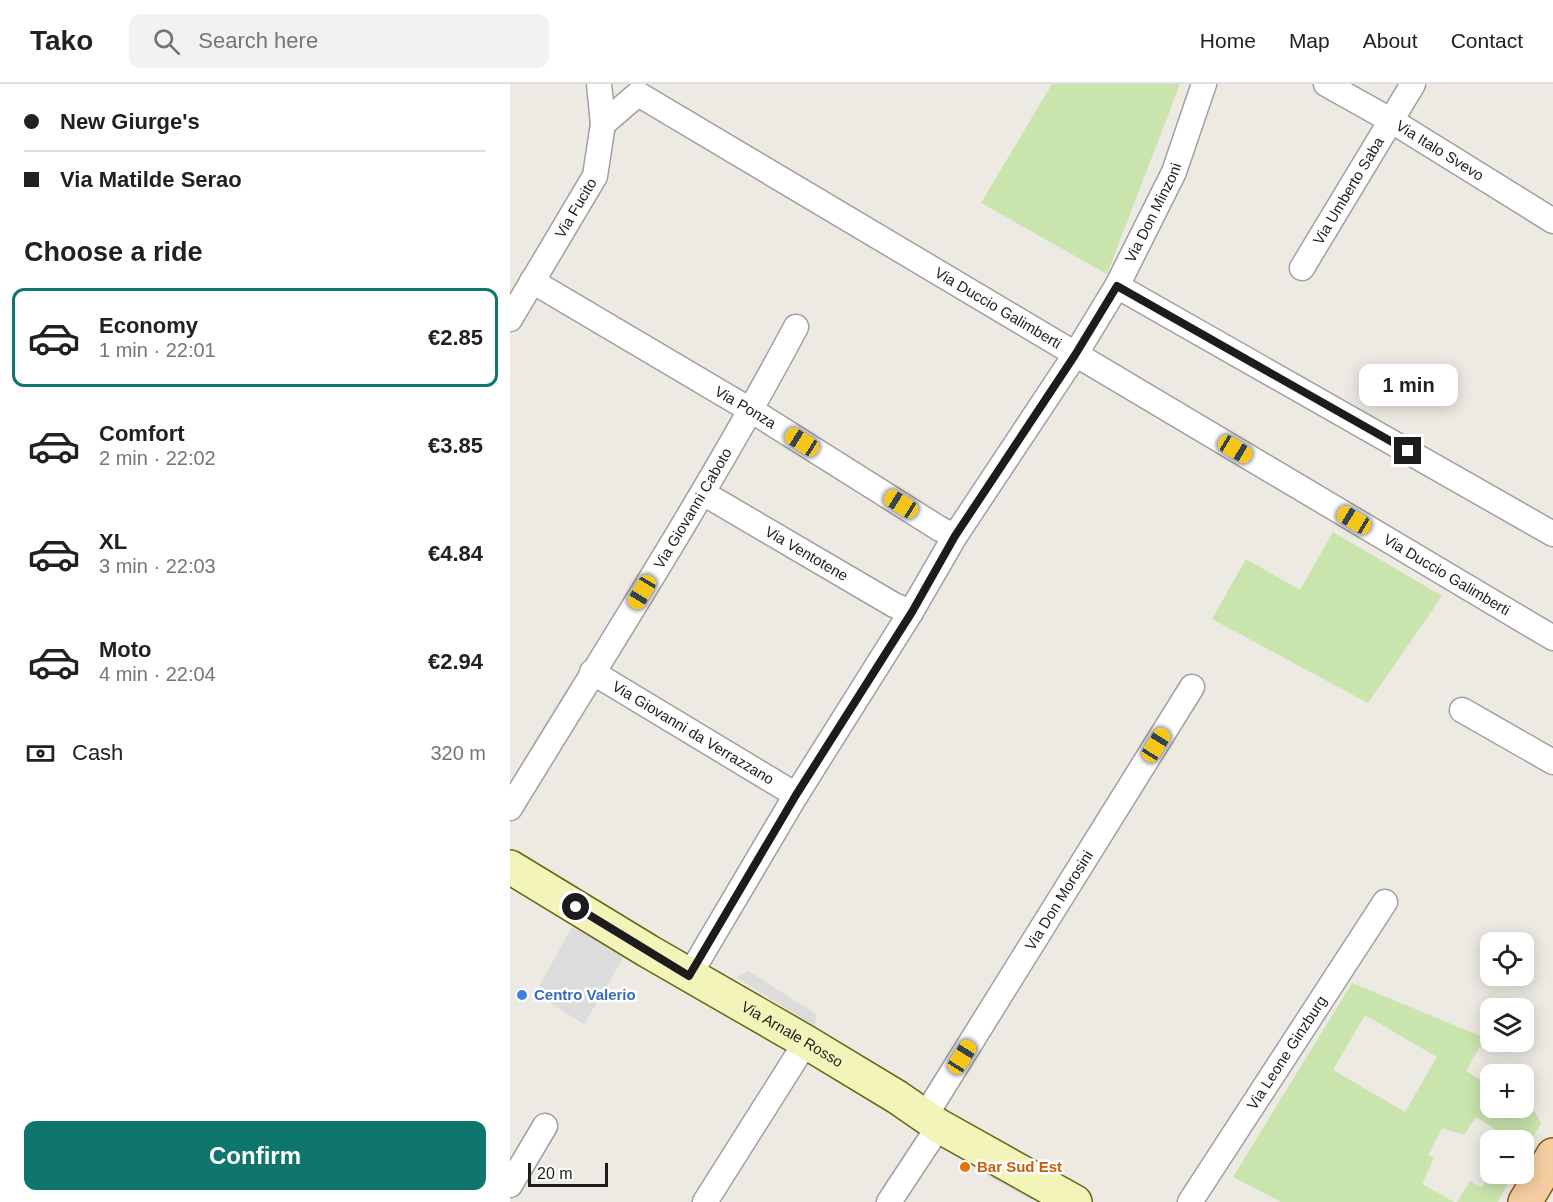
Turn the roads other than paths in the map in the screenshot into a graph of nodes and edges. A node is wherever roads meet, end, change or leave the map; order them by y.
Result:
1 (599, 84) edge
2 (1204, 84) edge
3 (1326, 84) edge
4 (1413, 84) edge
5 (1392, 121) junction
6 (603, 124) junction
7 (1553, 221) edge
8 (1302, 268) dead end
9 (532, 281) junction
10 (1117, 286) junction
11 (510, 320) edge
12 (796, 327) dead end
13 (1075, 355) junction
14 (752, 411) junction
15 (703, 493) junction
16 (1553, 534) edge
17 (955, 536) junction
18 (912, 612) junction
19 (1553, 638) edge
20 (592, 672) junction
21 (1192, 687) dead end
22 (1462, 710) dead end
23 (1553, 762) edge
24 (796, 795) junction
25 (510, 808) edge
26 (510, 867) edge
27 (1385, 902) dead end
28 (689, 976) junction
29 (806, 1042) junction
30 (932, 1121) junction
31 (545, 1126) dead end
32 (1553, 1155) edge
33 (510, 1185) edge
34 (705, 1202) edge
35 (889, 1202) edge
36 (1075, 1202) edge
37 (1190, 1202) edge
38 (1525, 1202) edge

1 - 6 street, Via Fucito
2 - 10 street, Via Don Minzoni
3 - 5 street, Via Italo Svevo
4 - 5 street, Via Umberto Saba
5 - 7 street, Via Italo Svevo
5 - 8 street, Via Umberto Saba
6 - 9 street, Via Fucito
6 - 13 street, Via Duccio Galimberti
9 - 11 street, Via Fucito
9 - 14 street, Via Ponza
10 - 13 street, Via Don Minzoni
10 - 16 street
12 - 14 street, Via Giovanni Caboto
13 - 17 street, Via Don Minzoni
13 - 19 street, Via Duccio Galimberti
14 - 15 street, Via Giovanni Caboto
14 - 17 street, Via Ponza
15 - 18 street, Via Ventotene
15 - 20 street, Via Giovanni Caboto
17 - 18 street, Via Don Minzoni
18 - 24 street, Via Don Minzoni
20 - 24 street, Via Giovanni da Verrazzano
20 - 25 street, Via Giovanni Caboto
21 - 30 street, Via Don Morosini
22 - 23 street
24 - 28 street, Via Don Minzoni
26 - 28 street, Via Arnale Rosso
27 - 37 street, Via Leone Ginzburg
28 - 29 street, Via Arnale Rosso
29 - 30 street, Via Arnale Rosso
29 - 34 street
30 - 35 street, Via Don Morosini
30 - 36 street, Via Arnale Rosso
31 - 33 street
32 - 38 main road

